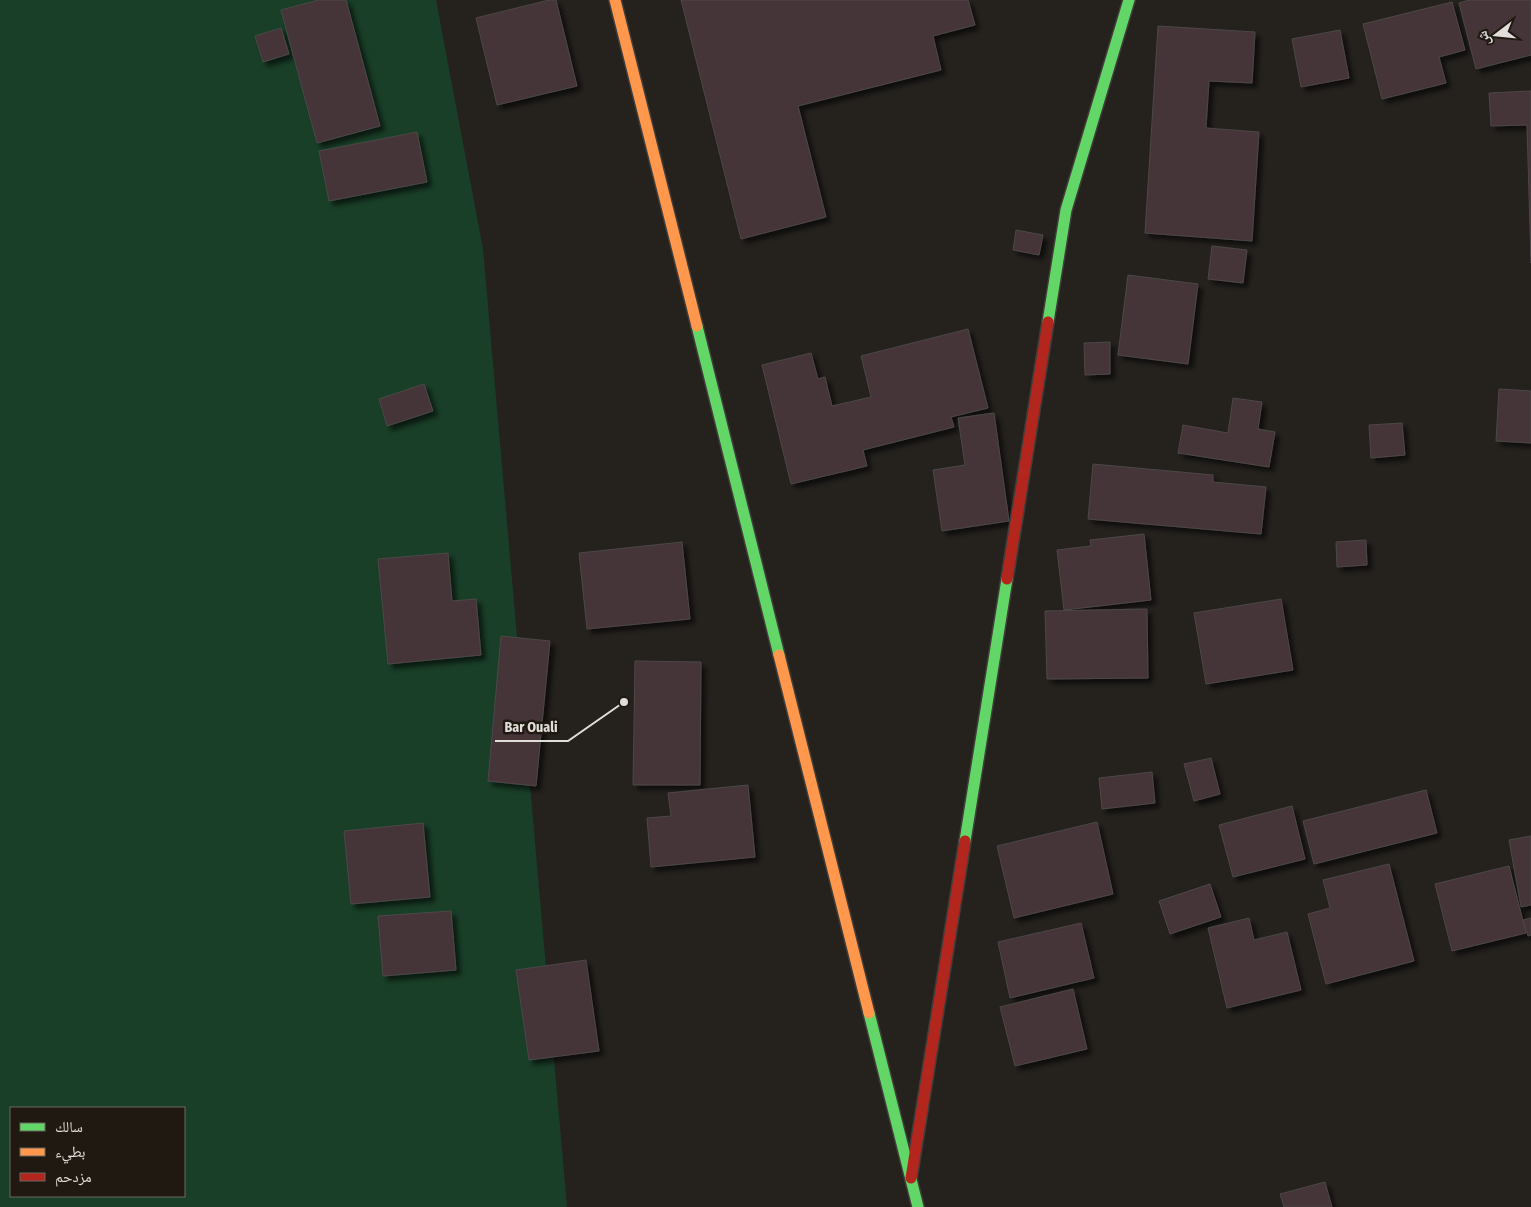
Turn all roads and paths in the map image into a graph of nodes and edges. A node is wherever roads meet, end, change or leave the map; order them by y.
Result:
1 (615, 0) edge
2 (1129, 0) edge
3 (911, 1178) junction
4 (918, 1207) edge

1 - 3 main road
2 - 3 main road
3 - 4 main road

